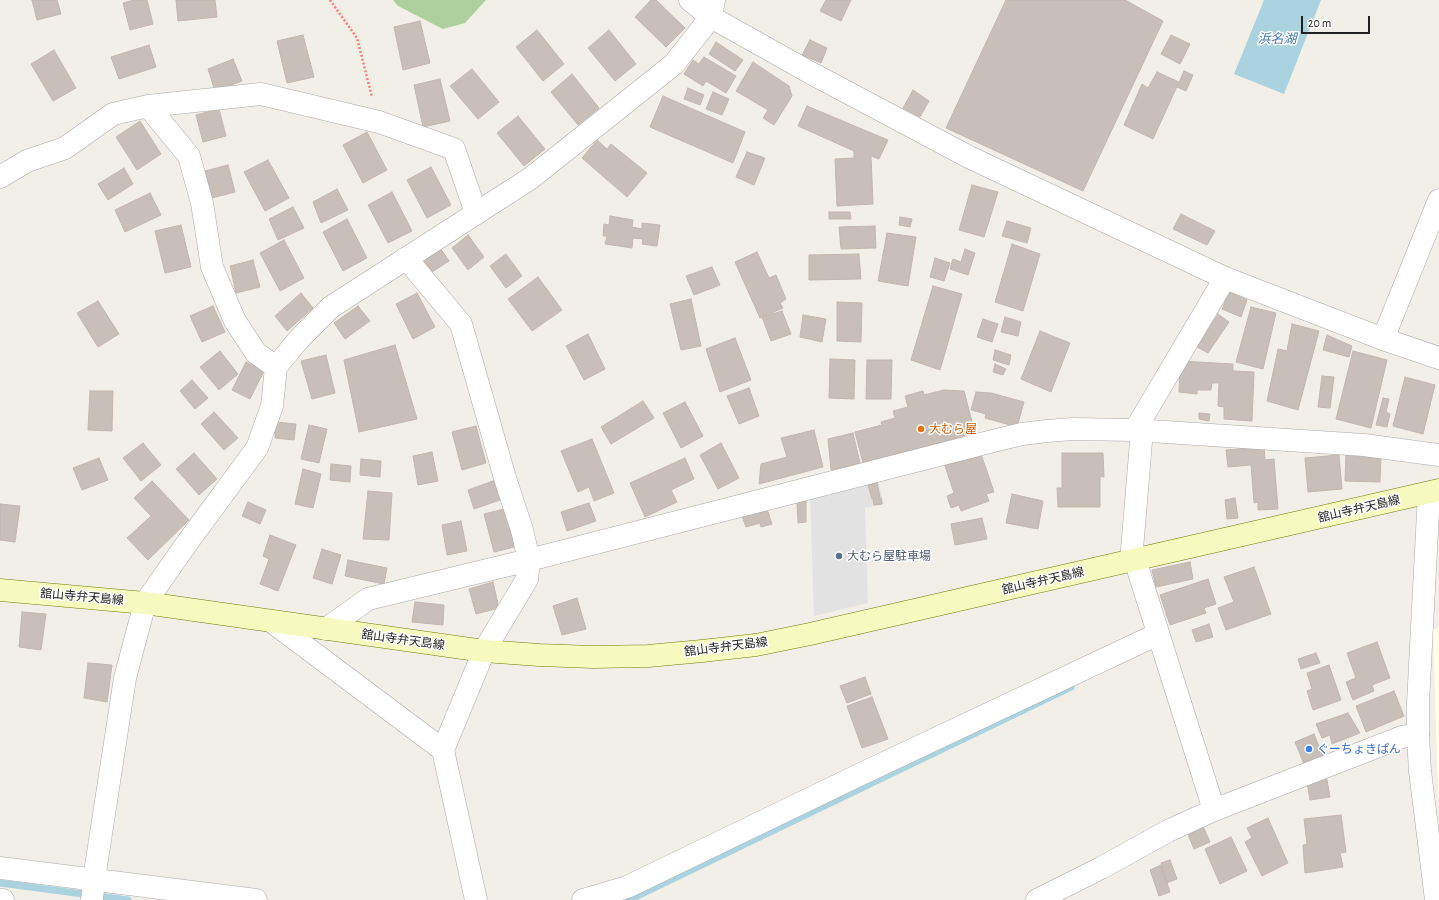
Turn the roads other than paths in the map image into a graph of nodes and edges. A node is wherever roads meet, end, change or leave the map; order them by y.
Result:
1 (690, 0) edge
2 (712, 8) edge
3 (148, 106) junction
4 (0, 177) edge
5 (1439, 200) edge
6 (476, 213) junction
7 (406, 258) junction
8 (1225, 278) junction
9 (1383, 339) junction
10 (1439, 358) edge
11 (276, 367) junction
12 (1138, 430) junction
13 (1439, 455) edge
14 (1434, 492) edge
15 (529, 560) junction
16 (1133, 560) junction
17 (0, 590) edge
18 (146, 603) junction
19 (271, 621) junction
20 (326, 629) junction
21 (1158, 634) junction
22 (484, 651) junction
23 (1418, 734) junction
24 (443, 750) junction
25 (1214, 810) junction
26 (0, 868) edge
27 (93, 889) edge
28 (256, 900) edge
29 (476, 900) edge
30 (583, 900) edge
31 (1037, 900) edge
32 (1436, 900) edge

1 - 2 street
2 - 6 street
2 - 8 street
3 - 4 street
3 - 6 street
3 - 11 street
5 - 9 street
6 - 7 street
7 - 11 street
7 - 15 street
8 - 9 street
8 - 12 street
9 - 10 street
11 - 18 street
12 - 13 street
12 - 15 street
12 - 16 street
14 - 16 main road, 舘山寺弁天島線
14 - 23 street
15 - 20 street
15 - 22 street
16 - 21 street
16 - 22 main road, 舘山寺弁天島線
17 - 18 main road, 舘山寺弁天島線
18 - 19 main road, 舘山寺弁天島線
18 - 27 street
19 - 20 main road, 舘山寺弁天島線
19 - 24 street
20 - 22 main road, 舘山寺弁天島線
21 - 25 street
21 - 30 street
22 - 24 street
23 - 25 street
23 - 32 street
24 - 29 street
25 - 31 street
26 - 27 street
27 - 28 street

